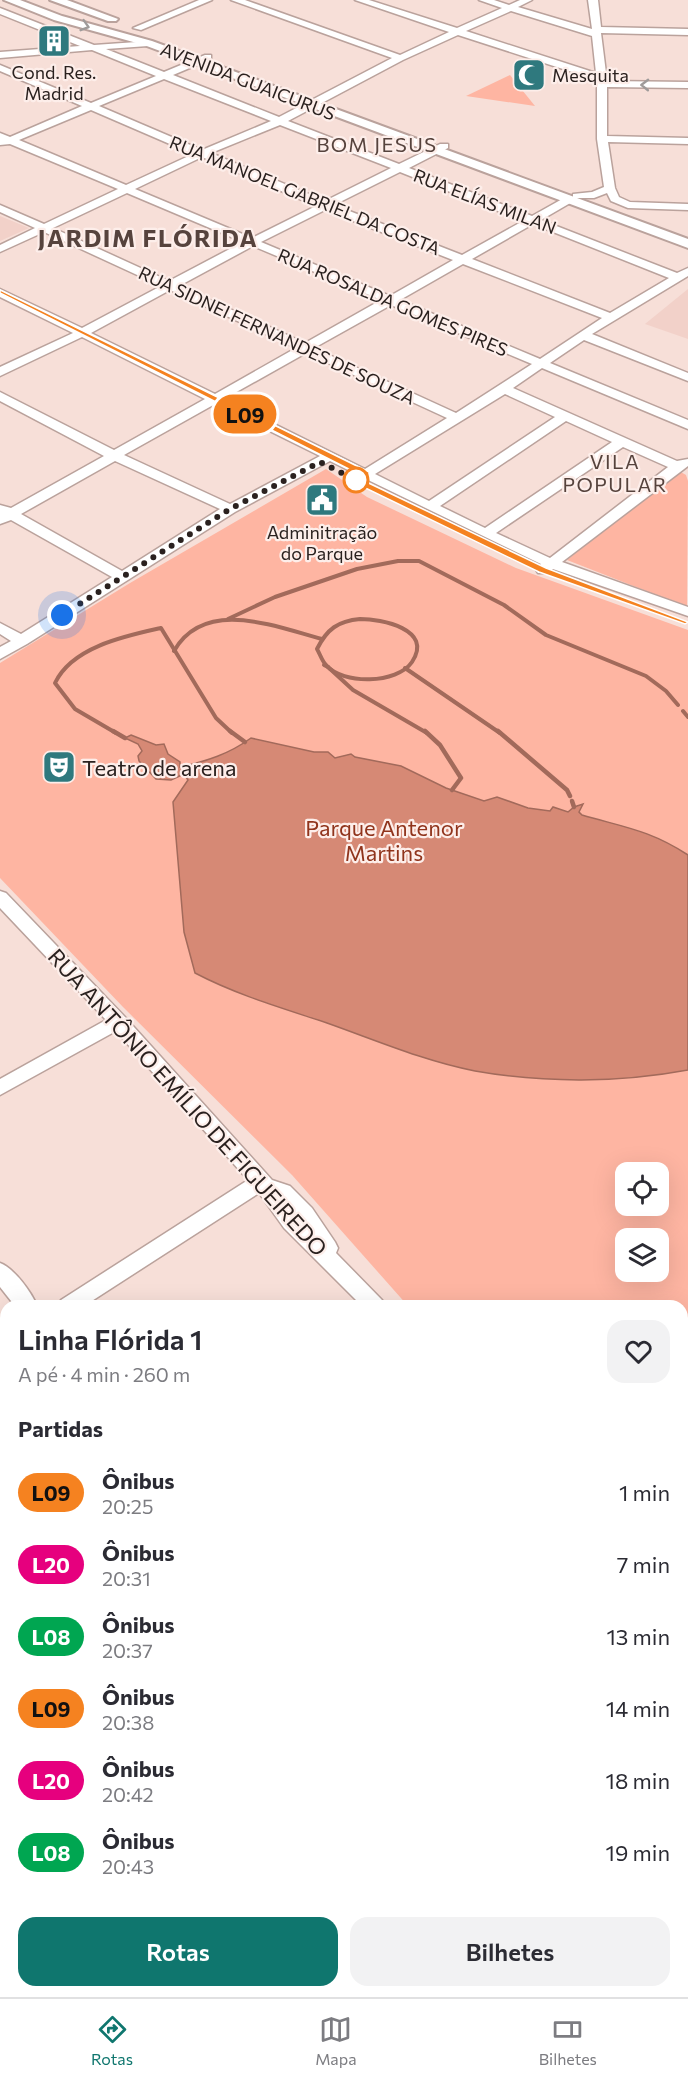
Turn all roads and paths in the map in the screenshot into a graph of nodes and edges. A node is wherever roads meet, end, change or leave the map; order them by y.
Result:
1 (10, 0) edge
2 (56, 0) edge
3 (207, 0) edge
4 (236, 0) edge
5 (360, 0) edge
6 (484, 0) edge
7 (527, 0) edge
8 (593, 0) edge
9 (25, 4) edge
10 (511, 8) junction
11 (0, 11) edge
12 (58, 18) junction
13 (41, 27) junction
14 (141, 27) junction
15 (457, 32) junction
16 (596, 32) junction
17 (688, 32) edge
18 (116, 36) junction
19 (148, 44) junction
20 (92, 47) junction
21 (0, 55) edge
22 (400, 58) junction
23 (203, 59) junction
24 (0, 68) edge
25 (165, 76) junction
26 (602, 81) junction
27 (688, 85) edge
28 (313, 102) junction
29 (90, 107) junction
30 (280, 121) junction
31 (602, 139) junction
32 (3, 140) edge
33 (688, 141) edge
34 (440, 148) junction
35 (203, 153) junction
36 (398, 167) junction
37 (610, 189) junction
38 (124, 190) junction
39 (572, 198) junction
40 (326, 206) junction
41 (663, 206) junction
42 (688, 207) edge
43 (0, 208) edge
44 (533, 220) junction
45 (640, 222) junction
46 (45, 228) junction
47 (688, 235) edge
48 (250, 243) junction
49 (688, 244) edge
50 (0, 249) edge
51 (461, 260) junction
52 (688, 271) edge
53 (676, 277) junction
54 (167, 286) junction
55 (0, 292) edge
56 (390, 300) junction
57 (0, 304) edge
58 (612, 318) junction
59 (76, 335) junction
60 (583, 335) junction
61 (304, 347) junction
62 (538, 364) junction
63 (0, 372) edge
64 (688, 377) edge
65 (504, 388) junction
66 (0, 396) edge
67 (210, 402) junction
68 (565, 416) junction
69 (455, 417) junction
70 (688, 425) edge
71 (621, 441) junction
72 (113, 455) junction
73 (325, 459) junction
74 (683, 464) edge
75 (361, 477) junction
76 (432, 505) junction
77 (230, 509) junction
78 (3, 514) edge
79 (486, 534) junction
80 (546, 566) junction
81 (122, 577) junction
82 (688, 618) edge
83 (0, 628) edge
84 (22, 641) junction
85 (0, 654) edge
86 (0, 897) edge
87 (118, 1021) junction
88 (0, 1088) edge
89 (263, 1184) junction
90 (0, 1272) edge
91 (22, 1300) edge
92 (78, 1300) edge
93 (369, 1300) edge

1 - 9 main road, AVENIDA GUAICURUS
2 - 14 main road, AVENIDA GUAICURUS
3 - 14 street
4 - 22 street
5 - 15 street
6 - 10 street
7 - 10 street
8 - 16 street
9 - 12 main road, AVENIDA GUAICURUS
10 - 15 street
10 - 16 street
11 - 13 street, RUA ELÍAS MILAN
12 - 13 main road
12 -> 18 main road, AVENIDA GUAICURUS
13 - 20 street, RUA ELÍAS MILAN
14 - 18 main road
14 - 23 main road, AVENIDA GUAICURUS
15 - 22 street
15 - 26 street
16 - 17 street
16 - 26 street
18 - 19 main road, AVENIDA GUAICURUS
18 - 20 street
19 - 20 street
19 - 23 main road, AVENIDA GUAICURUS
20 - 21 street
20 - 25 street, RUA ELÍAS MILAN
22 - 28 street
23 - 25 street
23 - 28 main road, AVENIDA GUAICURUS
24 - 29 street, RUA MANOEL GABRIEL DA COSTA
25 - 29 street
25 - 30 street, RUA ELÍAS MILAN
27 -> 26 street
26 - 31 street
28 - 30 street
28 - 34 main road, AVENIDA GUAICURUS
29 - 32 street
29 - 35 street, RUA MANOEL GABRIEL DA COSTA
30 - 35 street
30 - 36 street, RUA ELÍAS MILAN
31 - 33 street
31 - 37 street
32 - 38 street, RUA ROSALDA GOMES PIRES
34 - 36 street
34 - 39 main road, AVENIDA GUAICURUS
35 - 38 street
35 - 40 street, RUA MANOEL GABRIEL DA COSTA
36 - 40 street
36 - 44 street, RUA ELÍAS MILAN
37 - 39 street
37 - 41 street
38 - 46 street
38 - 48 street, RUA ROSALDA GOMES PIRES
39 - 44 street
39 - 45 main road, AVENIDA GUAICURUS
40 - 48 street
40 - 51 street, RUA MANOEL GABRIEL DA COSTA
41 - 42 street
41 - 45 street
43 - 46 street, RUA SIDNEI FERNANDES DE SOUZA
44 - 51 street
44 - 53 street, RUA ELÍAS MILAN
45 - 47 main road, AVENIDA GUAICURUS
45 - 49 main road, AVENIDA GUAICURUS
46 - 50 street
46 - 54 street, RUA SIDNEI FERNANDES DE SOUZA
48 - 54 street
48 - 56 street, RUA ROSALDA GOMES PIRES
51 - 56 street
51 - 58 street, RUA MANOEL GABRIEL DA COSTA
52 - 53 street
53 - 58 street
54 - 59 street
54 - 61 street, RUA SIDNEI FERNANDES DE SOUZA
55 - 59 street
56 - 61 street
56 - 62 street, RUA ROSALDA GOMES PIRES
57 - 59 street
58 - 60 street
59 - 63 street
59 - 67 street
60 - 62 street
60 - 64 street
61 - 67 street
61 - 69 street, RUA SIDNEI FERNANDES DE SOUZA
62 - 65 street
62 - 70 street, RUA ROSALDA GOMES PIRES
65 - 68 street, RUA ROSALDA GOMES PIRES
65 - 69 street
66 - 72 street
67 - 72 street
67 - 73 street
68 - 71 street, RUA ROSALDA GOMES PIRES
68 - 76 street
69 - 75 street
71 - 74 street, RUA ROSALDA GOMES PIRES
71 - 79 street
72 - 77 street
72 - 78 street
73 - 75 street
73 - 77 street
74 - 80 street
75 - 76 street
75 - 80 street
76 - 79 street
77 - 81 street
78 - 81 street
79 - 80 street
80 - 82 street
81 - 84 street
83 - 84 street
84 - 85 street
86 - 87 street, RUA ANTÔNIO EMÍLIO DE FIGUEIREDO
87 - 88 street
87 - 89 street, RUA ANTÔNIO EMÍLIO DE FIGUEIREDO
89 - 92 street
89 - 93 street, RUA ANTÔNIO EMÍLIO DE FIGUEIREDO
90 - 91 street

